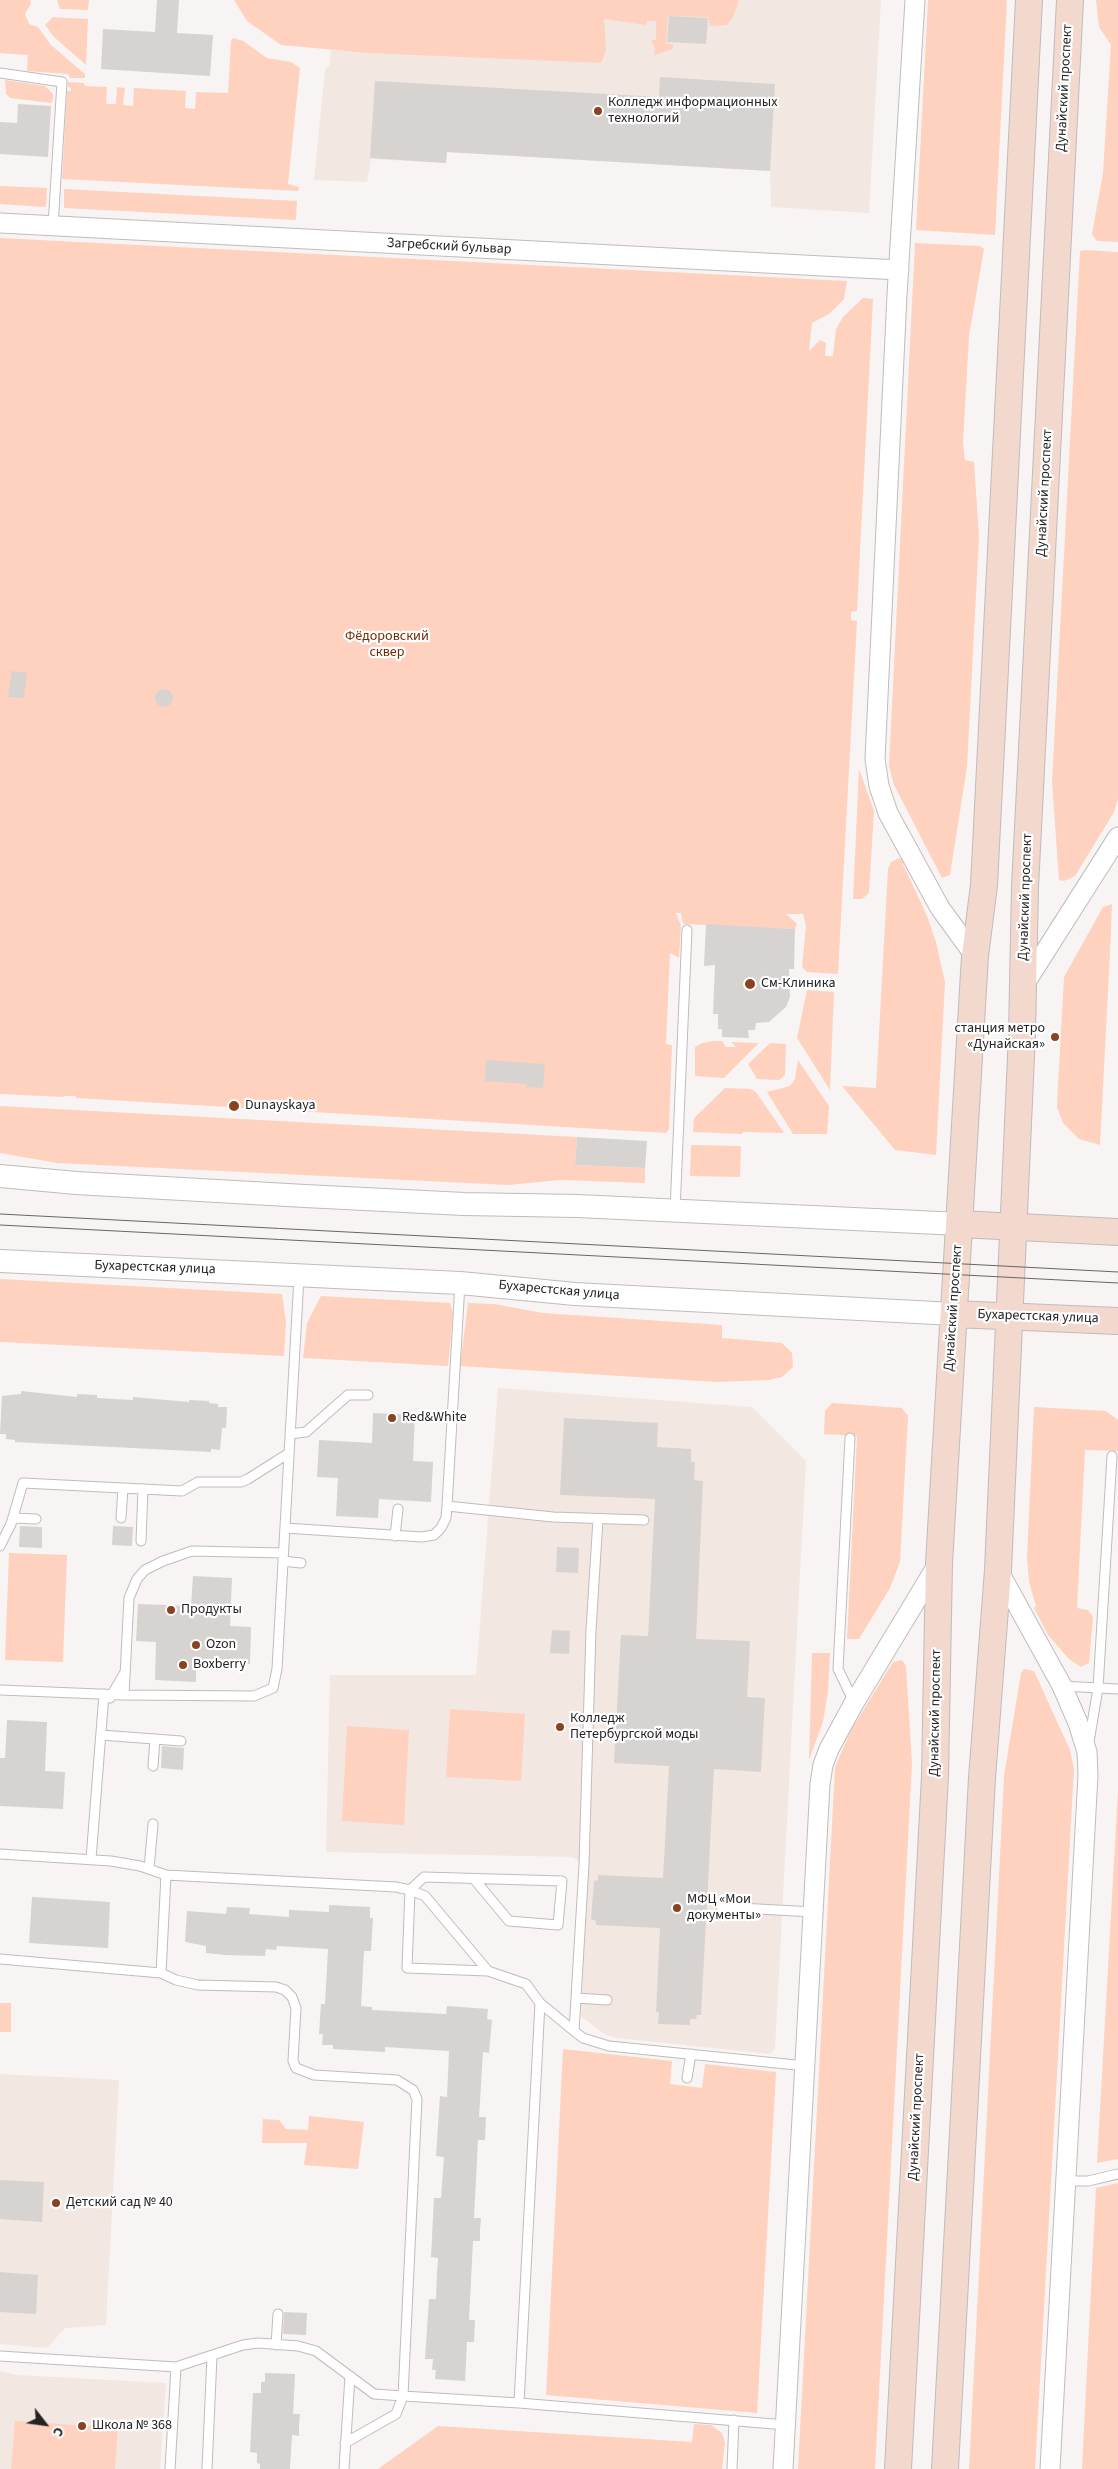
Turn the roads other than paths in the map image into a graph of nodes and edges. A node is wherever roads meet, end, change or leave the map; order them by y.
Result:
1 (915, 0) edge
2 (1029, 0) edge
3 (1070, 0) edge
4 (0, 73) edge
5 (0, 223) edge
6 (53, 226) junction
7 (898, 270) junction
8 (1118, 837) edge
9 (688, 930) dead end
10 (975, 956) junction
11 (1024, 985) junction
12 (0, 1176) edge
13 (675, 1211) junction
14 (960, 1224) junction
15 (1013, 1227) junction
16 (1118, 1232) edge
17 (0, 1261) edge
18 (300, 1274) junction
19 (460, 1283) junction
20 (954, 1314) junction
21 (1009, 1316) junction
22 (1118, 1321) edge
23 (368, 1396) dead end
24 (290, 1434) junction
25 (850, 1438) dead end
26 (289, 1453) junction
27 (1112, 1456) dead end
28 (123, 1488) junction
29 (144, 1489) junction
30 (447, 1506) junction
31 (398, 1509) dead end
32 (13, 1518) junction
33 (121, 1518) dead end
34 (36, 1519) dead end
35 (598, 1519) junction
36 (644, 1520) dead end
37 (285, 1528) junction
38 (396, 1536) junction
39 (141, 1541) dead end
40 (0, 1546) edge
41 (283, 1557) junction
42 (301, 1563) dead end
43 (939, 1563) junction
44 (998, 1570) junction
45 (126, 1670) junction
46 (1062, 1686) junction
47 (1098, 1688) junction
48 (1118, 1689) edge
49 (0, 1690) edge
50 (108, 1694) junction
51 (124, 1695) junction
52 (854, 1702) junction
53 (101, 1735) junction
54 (155, 1739) junction
55 (180, 1741) dead end
56 (1087, 1752) junction
57 (153, 1766) dead end
58 (153, 1824) dead end
59 (0, 1854) edge
60 (91, 1859) junction
61 (149, 1869) junction
62 (166, 1875) junction
63 (474, 1879) junction
64 (410, 1890) junction
65 (721, 1907) dead end
66 (814, 1912) junction
67 (0, 1959) edge
68 (488, 1971) junction
69 (161, 1973) junction
70 (576, 1998) junction
71 (607, 2000) dead end
72 (540, 2003) junction
73 (574, 2031) junction
74 (691, 2054) junction
75 (806, 2066) junction
76 (687, 2078) dead end
77 (1118, 2174) edge
78 (1065, 2181) junction
79 (278, 2314) dead end
80 (276, 2345) junction
81 (0, 2356) edge
82 (212, 2356) junction
83 (176, 2367) junction
84 (350, 2376) junction
85 (403, 2396) junction
86 (518, 2403) junction
87 (734, 2420) junction
88 (786, 2425) junction
89 (345, 2444) junction
90 (170, 2469) edge
91 (207, 2469) edge
92 (344, 2469) edge
93 (732, 2469) edge
94 (783, 2469) edge
95 (898, 2469) edge
96 (945, 2469) edge
97 (1050, 2469) edge

1 - 7 street
2 - 10 main road, Дунайский проспект
3 - 11 main road, Дунайский проспект
4 - 6 lane
5 - 6 street, Загребский бульвар
6 - 7 street, Загребский бульвар
7 - 10 street
8 - 11 street, Дунайский проспект
9 - 13 lane
10 - 14 main road, Дунайский проспект
11 - 15 main road, Дунайский проспект
12 - 13 street
13 - 14 street
14 - 15 main road
14 - 20 main road, Дунайский проспект
15 - 16 main road
15 - 21 main road, Дунайский проспект
17 - 18 street, Бухарестская улица
18 - 19 street, Бухарестская улица
18 - 24 lane
19 - 20 street, Бухарестская улица
19 - 30 lane
20 - 21 main road, Бухарестская улица
20 - 43 main road, Дунайский проспект
21 - 22 main road, Бухарестская улица
21 - 44 main road, Дунайский проспект
23 - 24 lane
24 - 26 lane
25 - 52 lane
26 - 29 lane
26 - 37 lane
27 - 47 lane
28 - 29 lane
28 - 32 lane
28 - 33 lane
29 - 39 lane
30 - 35 lane
30 - 38 lane
31 - 38 lane
32 - 34 lane
32 - 40 lane
35 - 36 lane
35 - 70 lane
37 - 38 lane
37 - 41 lane
41 - 42 lane
41 - 45 lane
41 - 51 lane
43 - 52 street
43 - 95 main road, Дунайский проспект
44 - 46 street
44 - 96 main road, Дунайский проспект
45 - 50 lane
45 - 51 lane
46 - 47 lane
46 - 56 street
47 - 48 lane
47 - 56 lane
49 - 50 lane
50 - 51 lane
50 - 53 lane
52 - 66 street
53 - 54 lane
53 - 60 lane
54 - 55 lane
54 - 57 lane
56 - 78 street
58 - 61 lane
59 - 60 lane
60 - 61 lane
61 - 62 lane
62 - 64 lane
62 - 69 lane
63 - 63 lane
63 - 64 lane
64 - 68 lane
64 - 68 lane
65 - 66 lane
66 - 75 street
67 - 69 lane
68 - 72 lane
69 - 85 lane
70 - 71 lane
70 - 73 lane
72 - 73 lane
72 - 86 lane
73 - 74 lane
74 - 75 lane
74 - 76 lane
75 - 88 street
77 - 78 lane
78 - 97 street
79 - 80 lane
80 - 82 lane
80 - 84 lane
81 - 83 lane
82 - 83 lane
82 - 91 lane
83 - 90 lane
84 - 85 lane
84 - 89 lane
85 - 86 lane
85 - 89 lane
86 - 87 lane
87 - 88 lane
87 - 93 lane
88 - 94 street
89 - 92 lane

